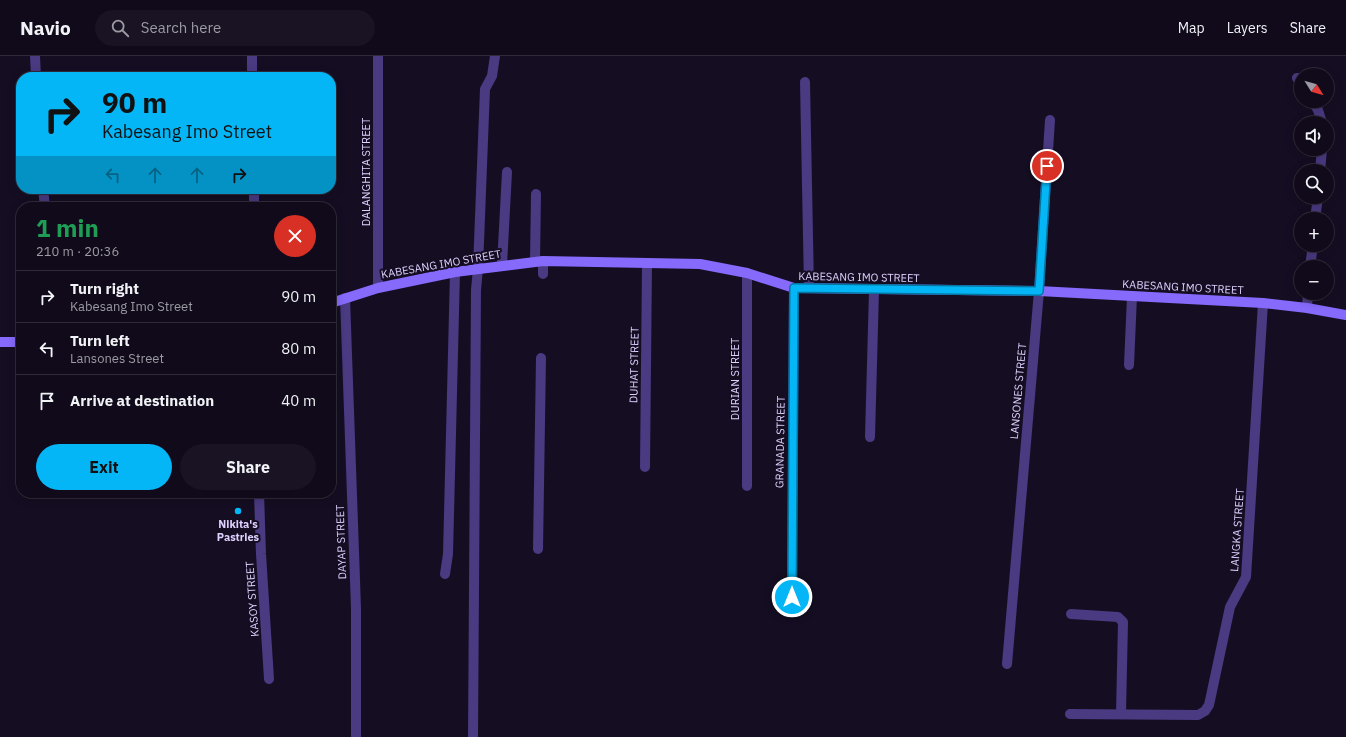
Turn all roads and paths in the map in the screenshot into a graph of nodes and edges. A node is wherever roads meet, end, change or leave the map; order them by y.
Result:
1 (35, 56) edge
2 (252, 56) edge
3 (378, 56) edge
4 (496, 56) edge
5 (36, 72) edge
6 (252, 72) edge
7 (805, 82) dead end
8 (1050, 120) dead end
9 (507, 172) dead end
10 (536, 194) dead end
11 (539, 261) junction
12 (647, 263) junction
13 (502, 265) junction
14 (478, 268) junction
15 (456, 272) junction
16 (747, 273) junction
17 (543, 274) dead end
18 (378, 288) junction
19 (794, 288) junction
20 (809, 288) junction
21 (874, 290) junction
22 (1039, 291) junction
23 (1132, 296) junction
24 (345, 298) junction
25 (1308, 300) edge
26 (336, 301) edge
27 (1263, 303) junction
28 (1307, 308) junction
29 (1346, 315) edge
30 (0, 342) edge
31 (16, 342) edge
32 (541, 358) dead end
33 (1129, 365) dead end
34 (870, 437) dead end
35 (645, 467) dead end
36 (747, 486) dead end
37 (260, 498) edge
38 (538, 549) dead end
39 (445, 574) dead end
40 (792, 597) dead end
41 (1071, 614) dead end
42 (1007, 664) dead end
43 (269, 679) dead end
44 (1121, 713) junction
45 (1070, 714) dead end
46 (356, 737) edge
47 (473, 737) edge

1 - 5 street
2 - 6 street
3 - 18 street, DALANGHITA STREET
4 - 14 street
7 - 20 street
8 - 22 street, LANSONES STREET
9 - 13 street
10 - 11 street
11 - 12 main road, KABESANG IMO STREET
11 - 13 main road, KABESANG IMO STREET
11 - 17 street
12 - 16 main road, KABESANG IMO STREET
12 - 35 street, DUHAT STREET
13 - 14 main road, KABESANG IMO STREET
14 - 15 main road, KABESANG IMO STREET
14 - 47 street
15 - 18 main road, KABESANG IMO STREET
15 - 39 street
16 - 19 main road, KABESANG IMO STREET
16 - 36 street, DURIAN STREET
18 - 24 main road, KABESANG IMO STREET
19 - 20 main road, KABESANG IMO STREET
19 - 40 street, GRANADA STREET
20 - 21 main road, KABESANG IMO STREET
21 - 22 main road, KABESANG IMO STREET
21 - 34 street
22 - 23 main road, KABESANG IMO STREET
22 - 42 street, LANSONES STREET
23 - 27 main road, KABESANG IMO STREET
23 - 33 street
24 - 26 main road, KABESANG IMO STREET
24 - 46 street, DAYAP STREET
25 - 28 street
27 - 28 main road, KABESANG IMO STREET
27 - 44 street, LANGKA STREET
28 - 29 main road, KABESANG IMO STREET
30 - 31 main road
32 - 38 street
37 - 43 street, KASOY STREET
41 - 44 street
44 - 45 street, LANGKA STREET

